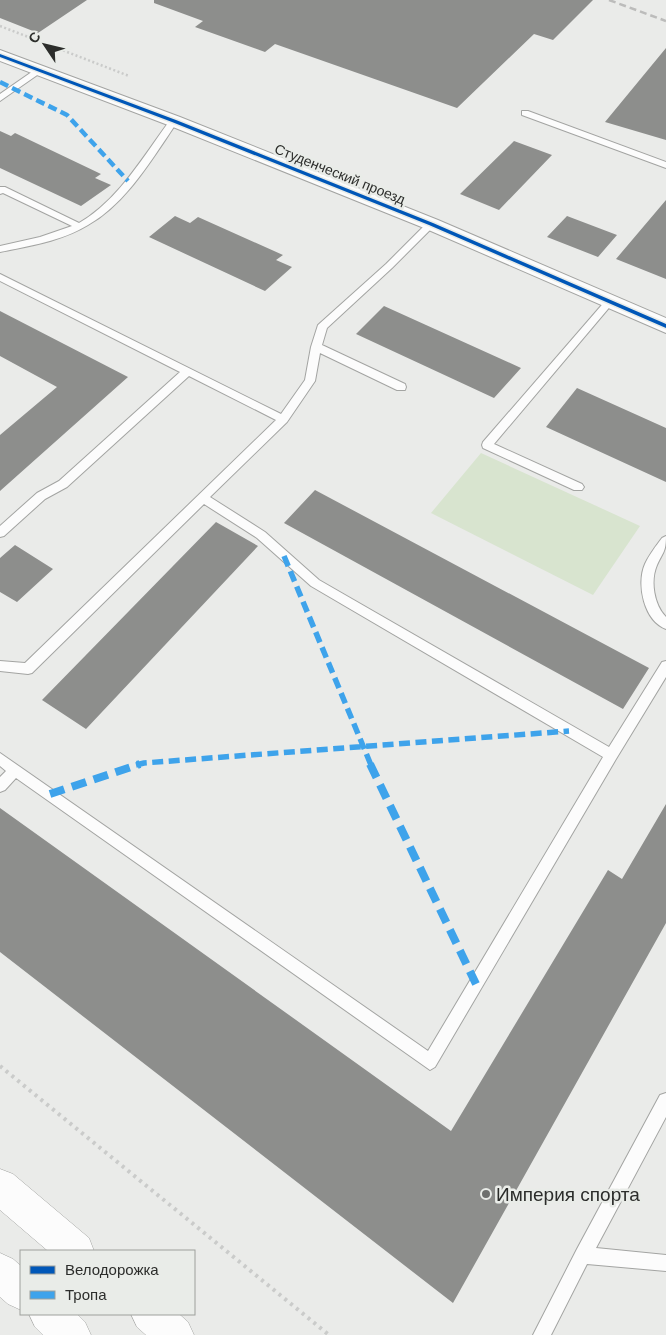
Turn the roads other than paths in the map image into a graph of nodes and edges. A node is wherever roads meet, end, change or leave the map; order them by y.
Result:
1 (0, 56) edge
2 (39, 72) junction
3 (0, 98) edge
4 (525, 114) dead end
5 (174, 121) junction
6 (666, 165) edge
7 (0, 191) edge
8 (431, 224) junction
9 (79, 226) junction
10 (0, 249) edge
11 (0, 277) edge
12 (610, 301) junction
13 (666, 326) edge
14 (316, 347) junction
15 (188, 371) junction
16 (401, 387) dead end
17 (284, 419) junction
18 (578, 487) dead end
19 (203, 498) junction
20 (0, 533) edge
21 (666, 541) edge
22 (666, 624) edge
23 (0, 666) edge
24 (666, 666) edge
25 (611, 755) junction
26 (0, 759) edge
27 (15, 770) junction
28 (0, 786) edge
29 (666, 1100) edge
30 (0, 1187) edge
31 (75, 1250) edge
32 (582, 1255) junction
33 (666, 1263) edge
34 (0, 1272) edge
35 (20, 1290) edge
36 (49, 1315) edge
37 (151, 1315) edge
38 (72, 1335) edge
39 (175, 1335) edge
40 (542, 1335) edge

1 - 2 street, Студенческий проезд
2 - 3 lane
2 - 5 street, Студенческий проезд
4 - 6 lane
5 - 8 street, Студенческий проезд
5 - 9 lane
7 - 9 lane
8 - 12 street, Студенческий проезд
8 - 14 lane
9 - 10 lane
11 - 15 lane
12 - 13 street, Студенческий проезд
12 - 18 lane
14 - 16 lane
14 - 17 lane
15 - 17 lane
15 - 20 lane
17 - 19 lane
19 - 23 lane
19 - 25 lane
21 - 22 lane
24 - 25 lane
25 - 27 lane
26 - 27 lane
27 - 28 lane
29 - 32 lane
30 - 31 highway
32 - 33 lane
32 - 40 lane
34 - 35 highway
36 - 38 highway
37 - 39 highway

